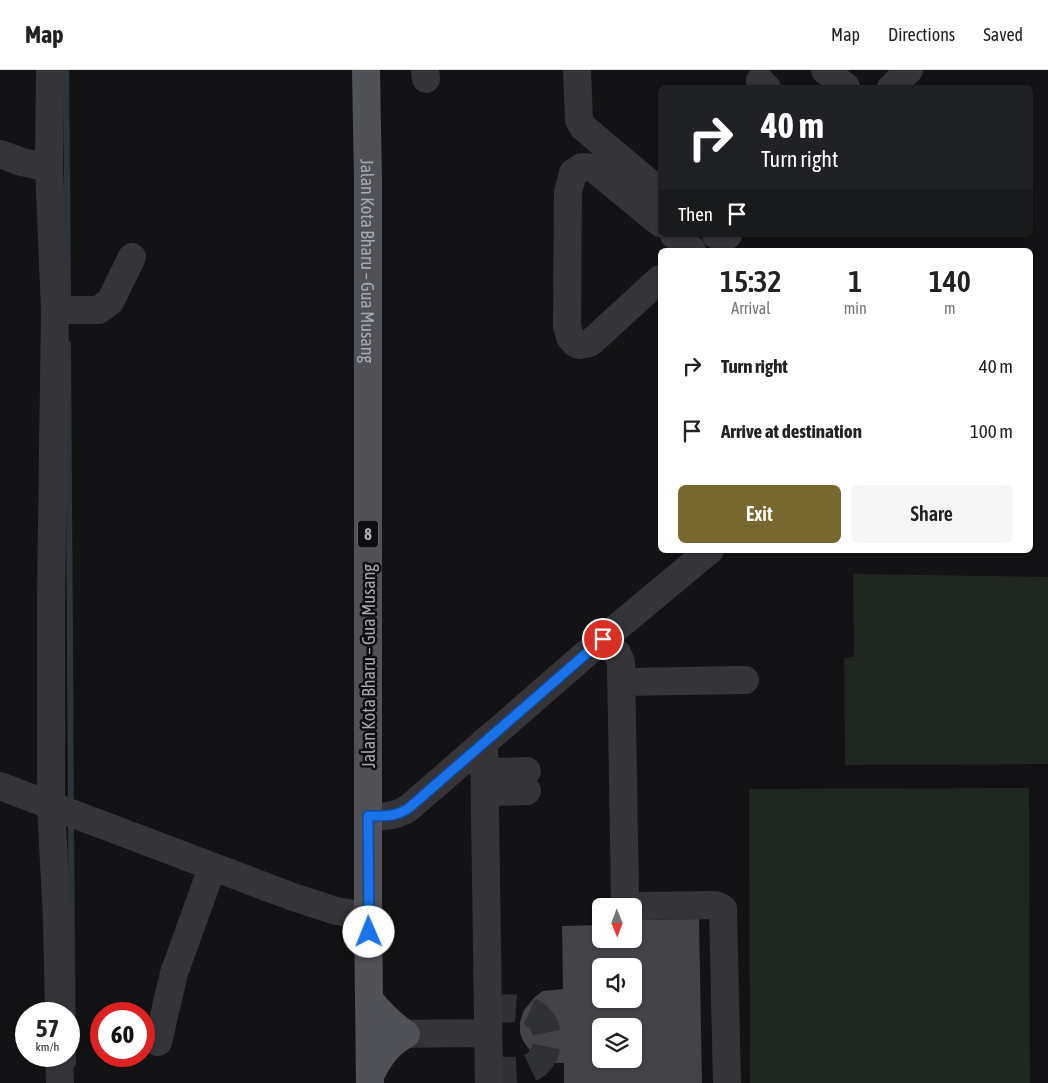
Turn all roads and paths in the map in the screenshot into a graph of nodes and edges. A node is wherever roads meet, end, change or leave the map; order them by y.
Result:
1 (50, 70) edge
2 (366, 70) edge
3 (577, 70) edge
4 (825, 70) edge
5 (909, 70) edge
6 (844, 85) edge
7 (894, 85) edge
8 (0, 154) edge
9 (49, 168) junction
10 (658, 190) edge
11 (658, 221) edge
12 (676, 237) edge
13 (706, 237) edge
14 (690, 248) edge
15 (694, 248) edge
16 (132, 257) dead end
17 (658, 281) edge
18 (65, 310) junction
19 (706, 553) edge
20 (603, 639) junction
21 (745, 680) dead end
22 (623, 682) junction
23 (484, 742) junction
24 (527, 781) dead end
25 (485, 782) junction
26 (0, 786) edge
27 (67, 812) junction
28 (368, 816) junction
29 (212, 868) junction
30 (625, 898) edge
31 (642, 906) edge
32 (368, 916) junction
33 (369, 999) junction
34 (59, 1002) edge
35 (488, 1033) junction
36 (370, 1034) junction
37 (406, 1034) junction
38 (158, 1042) dead end
39 (59, 1067) edge
40 (370, 1079) edge
41 (60, 1083) edge
42 (489, 1083) edge
43 (727, 1083) edge

1 - 9 street
2 - 28 main road, Jalan Kota Bharu – Gua Musang / 8
3 - 10 street
4 - 6 street
5 - 7 street
8 - 9 street
9 - 18 street
11 - 17 street
12 - 14 street
13 - 15 street
16 - 18 street
18 - 27 street
19 - 20 street
20 - 22 street
20 - 23 street
21 - 22 street
22 - 30 street
23 - 25 street
23 - 28 street
24 - 25 street
25 - 35 street
26 - 27 street
27 - 29 street
27 - 34 street
28 - 32 main road, Jalan Kota Bharu – Gua Musang / 8
29 - 32 street
29 - 38 street
31 - 43 street
32 - 33 main road, Jalan Kota Bharu – Gua Musang / 8
33 - 36 main road, Jalan Kota Bharu – Gua Musang / 8
33 - 37 main road
35 - 37 street
35 - 42 street
36 - 37 street
36 - 40 main road, Jalan Kota Bharu – Gua Musang / 8
37 - 40 main road
39 - 41 street

